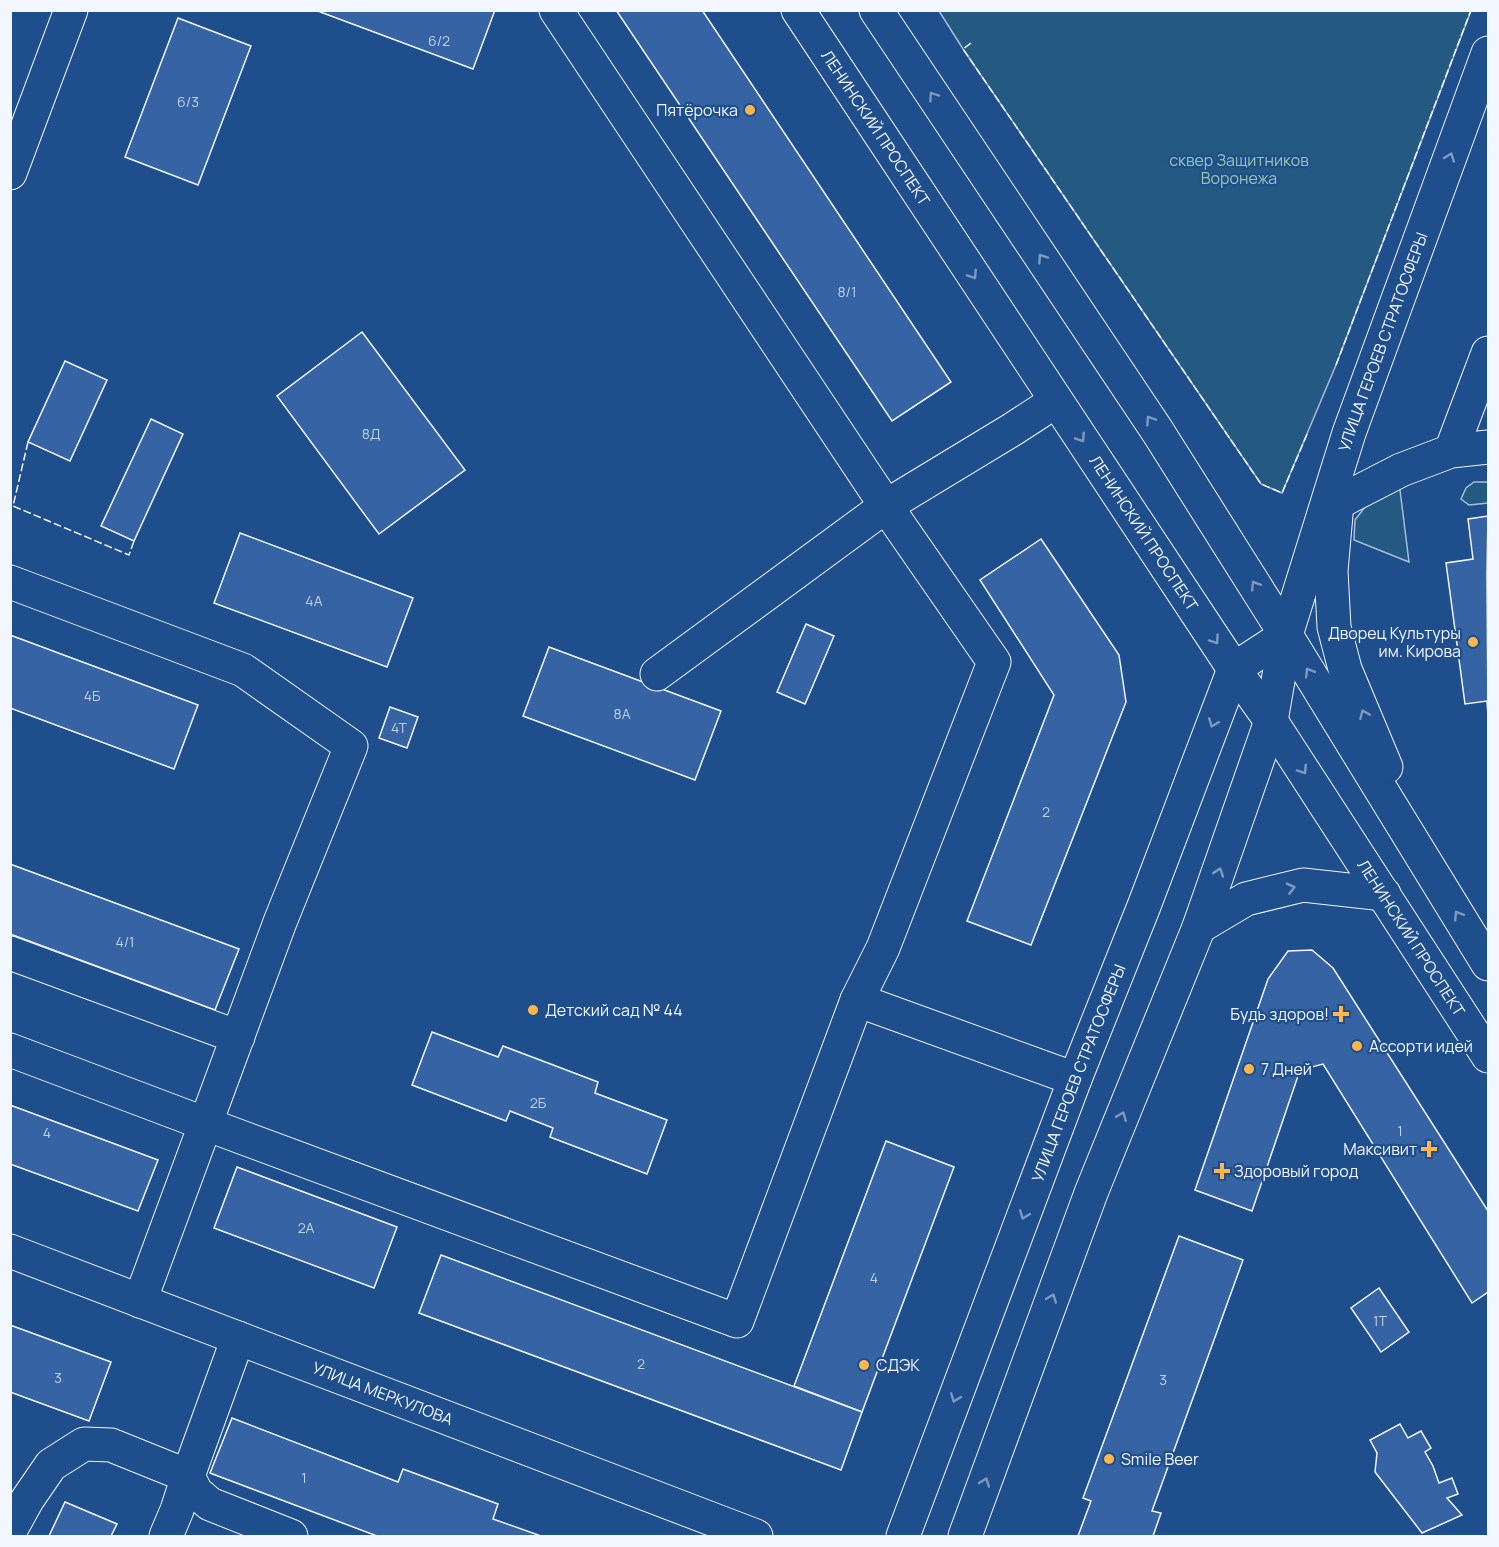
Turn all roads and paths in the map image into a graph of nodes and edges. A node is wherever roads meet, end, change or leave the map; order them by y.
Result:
1 (71, 10) edge
2 (556, 10) edge
3 (798, 10) edge
4 (876, 10) edge
5 (1488, 53) edge
6 (10, 173) edge
7 (1488, 353) edge
8 (1056, 400) junction
9 (1488, 447) edge
10 (1451, 451) junction
11 (1341, 457) junction
12 (1337, 503) junction
13 (885, 506) junction
14 (10, 582) edge
15 (1286, 634) junction
16 (1234, 669) junction
17 (657, 674) dead end
18 (1271, 721) junction
19 (1427, 865) junction
20 (1384, 894) junction
21 (1199, 927) junction
22 (10, 953) edge
23 (1488, 964) edge
24 (857, 1000) junction
25 (238, 1037) junction
26 (10, 1050) edge
27 (1488, 1056) edge
28 (1075, 1079) junction
29 (206, 1124) junction
30 (10, 1251) edge
31 (140, 1301) junction
32 (238, 1338) junction
33 (152, 1462) junction
34 (188, 1476) junction
35 (210, 1504) junction
36 (694, 1525) edge
37 (10, 1531) edge
38 (164, 1536) edge
39 (171, 1536) edge
40 (291, 1536) edge
41 (756, 1536) edge
42 (903, 1536) edge
43 (965, 1536) edge

1 - 6 main road
2 - 13 main road
3 -> 8 main road, ЛЕНИНСКИЙ ПРОСПЕКТ
15 -> 4 main road
11 -> 5 main road, УЛИЦА ГЕРОЕВ СТРАТОСФЕРЫ
7 - 10 main road
8 - 13 main road
8 -> 16 main road, ЛЕНИНСКИЙ ПРОСПЕКТ
9 - 10 main road
10 - 12 main road
11 - 12 main road
11 - 15 main road, УЛИЦА ГЕРОЕВ СТРАТОСФЕРЫ
19 -> 12 main road
13 - 17 main road
13 - 24 main road
14 - 25 main road
15 - 16 main road
15 - 18 main road, УЛИЦА ГЕРОЕВ СТРАТОСФЕРЫ
19 -> 15 main road
16 - 18 main road, ЛЕНИНСКИЙ ПРОСПЕКТ
16 -> 28 main road, УЛИЦА ГЕРОЕВ СТРАТОСФЕРЫ
18 -> 20 main road, ЛЕНИНСКИЙ ПРОСПЕКТ
21 -> 18 main road, УЛИЦА ГЕРОЕВ СТРАТОСФЕРЫ
23 -> 19 main road
21 -> 20 main road
20 - 27 main road, ЛЕНИНСКИЙ ПРОСПЕКТ
43 -> 21 main road, УЛИЦА ГЕРОЕВ СТРАТОСФЕРЫ
22 - 25 main road
24 - 28 main road
24 - 29 main road
25 - 29 main road
26 - 29 main road
28 -> 42 main road, УЛИЦА ГЕРОЕВ СТРАТОСФЕРЫ
29 - 31 main road
30 - 31 main road, УЛИЦА МЕРКУЛОВА
31 - 32 main road, УЛИЦА МЕРКУЛОВА
32 - 34 main road
32 - 36 main road, УЛИЦА МЕРКУЛОВА
33 - 34 main road
33 - 37 main road
33 - 38 main road
34 - 35 main road
34 - 38 main road
35 - 39 main road
35 - 40 main road
36 - 41 main road, УЛИЦА МЕРКУЛОВА

